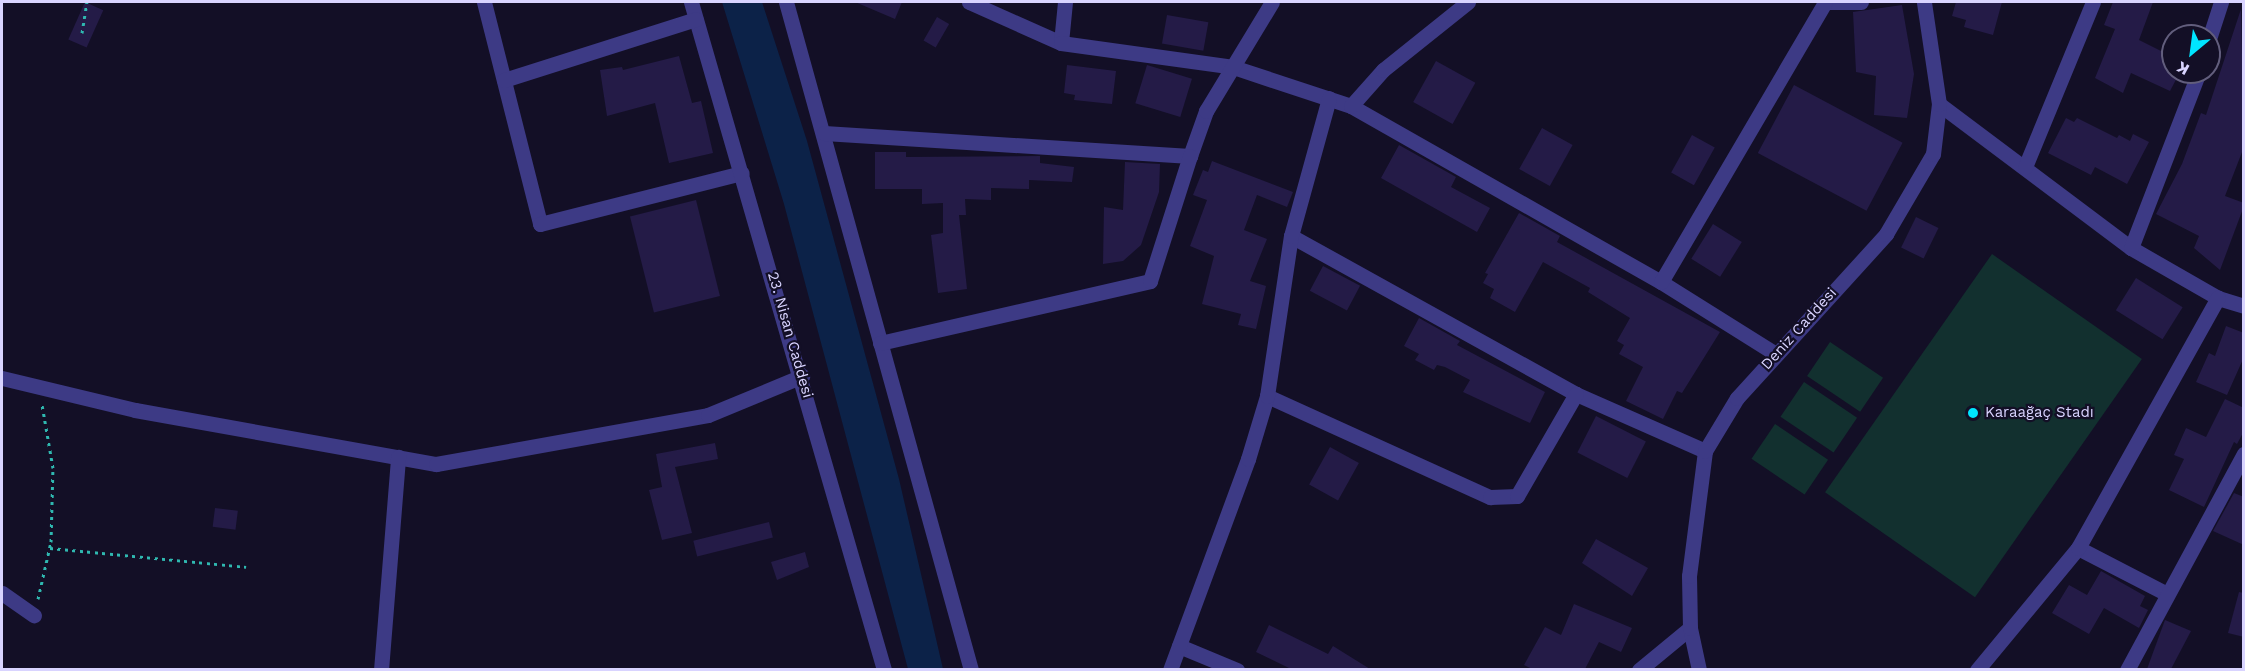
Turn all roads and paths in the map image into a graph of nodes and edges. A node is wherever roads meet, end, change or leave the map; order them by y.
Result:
1 (87, 2) edge
2 (484, 2) edge
3 (691, 2) edge
4 (786, 2) edge
5 (969, 2) edge
6 (1065, 2) edge
7 (1272, 2) edge
8 (1468, 2) edge
9 (1825, 2) edge
10 (1861, 2) edge
11 (1924, 2) edge
12 (2093, 2) edge
13 (2221, 2) edge
14 (696, 19) junction
15 (2214, 24) edge
16 (82, 33) dead end
17 (1061, 43) junction
18 (1233, 67) junction
19 (504, 80) junction
20 (2194, 84) edge
21 (1329, 98) junction
22 (1939, 104) junction
23 (1351, 106) junction
24 (824, 133) junction
25 (1190, 156) junction
26 (2025, 167) junction
27 (742, 172) junction
28 (1291, 236) junction
29 (2131, 248) junction
30 (1661, 282) junction
31 (2218, 298) junction
32 (2244, 306) edge
33 (880, 343) junction
34 (1776, 354) junction
35 (802, 376) junction
36 (2, 378) edge
37 (39, 390) junction
38 (1576, 394) junction
39 (1268, 396) junction
40 (1705, 451) junction
41 (2244, 454) edge
42 (398, 457) junction
43 (50, 548) junction
44 (2078, 548) junction
45 (246, 567) dead end
46 (2, 593) edge
47 (2167, 594) junction
48 (34, 615) joint
49 (1690, 628) junction
50 (1179, 646) junction
51 (381, 669) edge
52 (884, 669) edge
53 (971, 669) edge
54 (1170, 669) edge
55 (1237, 669) edge
56 (1639, 669) edge
57 (1699, 669) edge
58 (1977, 669) edge
59 (2127, 669) edge

1 - 16 path
2 - 19 street
3 - 14 street, 23. Nisan Caddesi
4 - 24 street
5 - 17 street
6 - 17 street
7 - 18 street
8 - 23 street
9 - 10 street
9 - 30 street
11 - 22 street, Deniz Caddesi
12 - 26 street
13 - 15 street
14 - 19 street
14 - 27 street, 23. Nisan Caddesi
17 - 18 street
18 - 21 street
18 - 25 street
19 - 27 street
20 - 29 street
21 - 23 street
21 - 28 street
22 - 26 street
22 - 34 street, Deniz Caddesi
23 - 30 street
24 - 25 street
24 - 33 street
25 - 33 street
26 - 29 street
27 - 35 street, 23. Nisan Caddesi
28 - 38 street
28 - 39 street
29 - 31 street
30 - 34 street
31 - 32 street
31 - 44 street
33 - 53 street
34 - 40 street, Deniz Caddesi
35 - 42 street
35 - 52 street, 23. Nisan Caddesi
36 - 37 street
37 - 42 street
37 - 43 path
38 - 39 street
38 - 40 street
39 - 50 street
40 - 49 street, Deniz Caddesi
41 - 47 street
42 - 51 street
43 - 45 path
43 - 48 path
44 - 47 street
44 - 58 street
46 - 48 street
47 - 59 street
49 - 56 street
49 - 57 street, Deniz Caddesi
50 - 54 street
50 - 55 street

